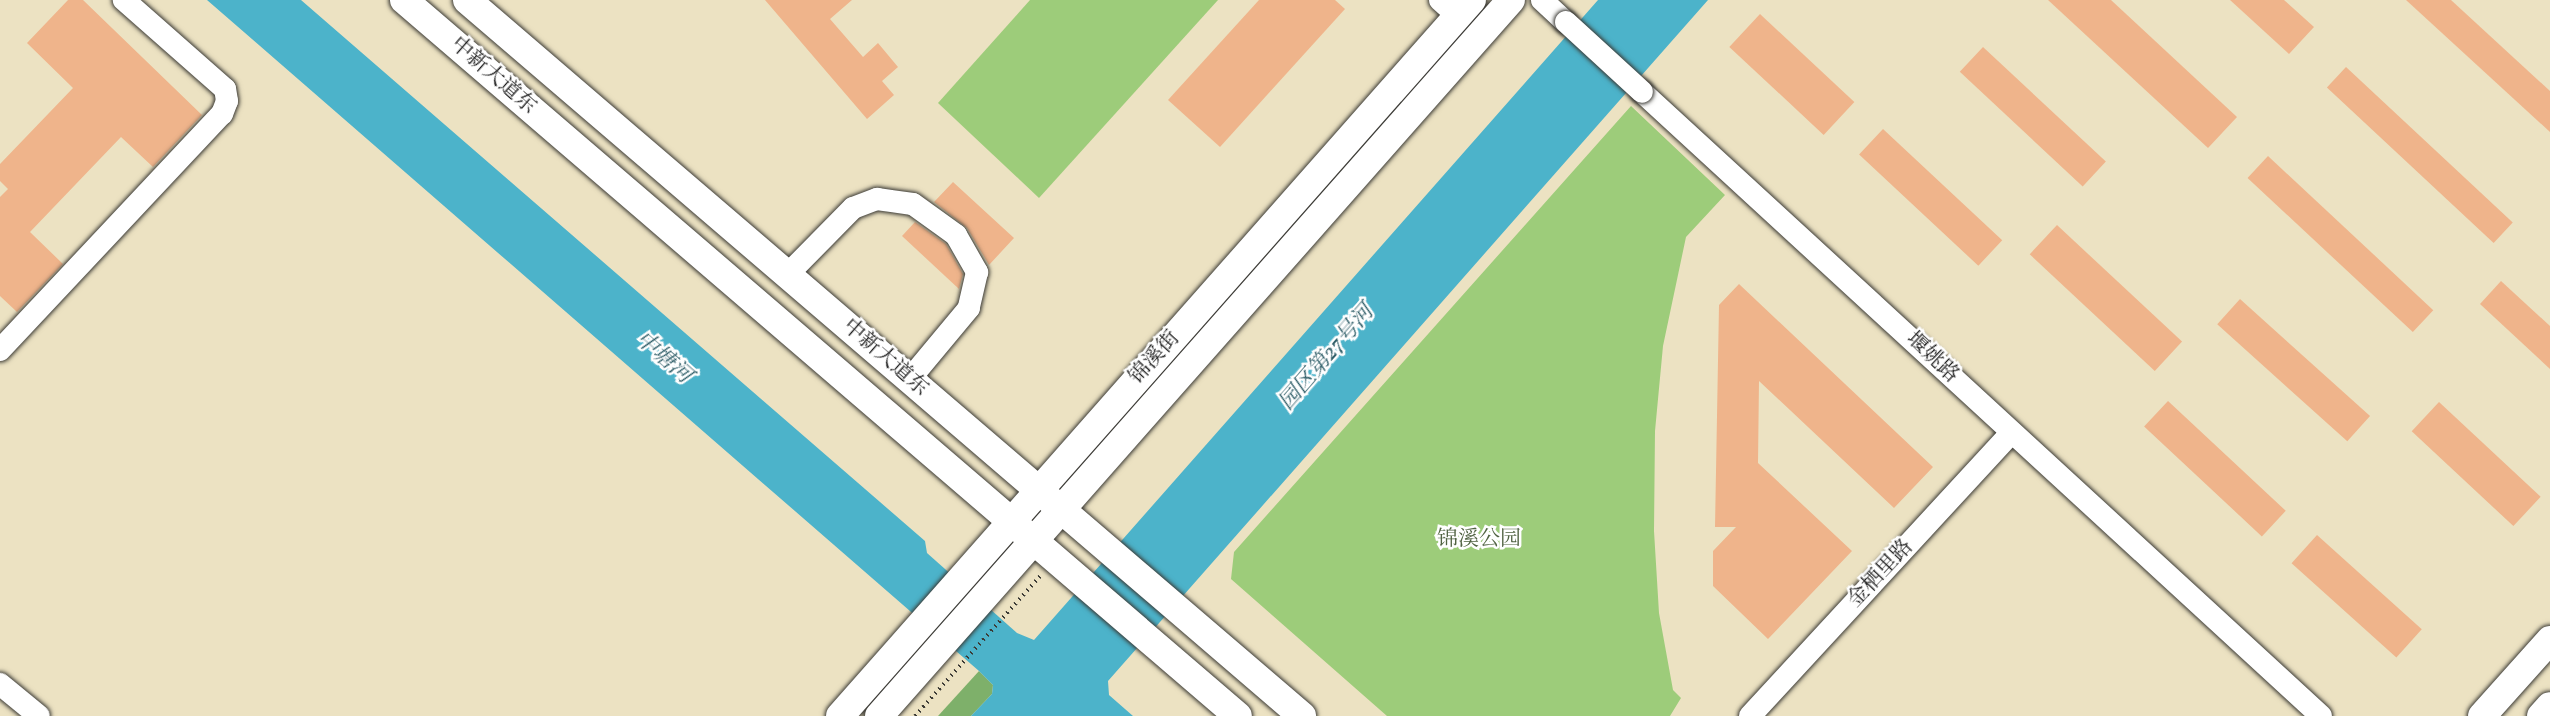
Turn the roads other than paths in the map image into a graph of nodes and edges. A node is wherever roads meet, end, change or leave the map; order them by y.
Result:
1 (124, 0) edge
2 (404, 0) edge
3 (467, 0) edge
4 (1511, 0) edge
5 (1542, 0) edge
6 (1457, 5) edge
7 (788, 275) junction
8 (0, 350) edge
9 (909, 380) junction
10 (2012, 432) junction
11 (1039, 489) junction
12 (1062, 508) junction
13 (1013, 520) junction
14 (1035, 539) junction
15 (2550, 640) edge
16 (0, 684) edge
17 (2550, 706) edge
18 (39, 716) edge
19 (840, 716) edge
20 (879, 716) edge
21 (1238, 716) edge
22 (1302, 716) edge
23 (1750, 716) edge
24 (2321, 716) edge
25 (2482, 716) edge
26 (2541, 716) edge

1 - 8 street
2 - 13 main road, 中新大道东
3 - 7 main road, 中新大道东
4 - 12 main road, 锦溪街
5 - 10 street, 堰姚路, bridge
6 - 11 main road, 锦溪街
7 - 9 main road, 中新大道东
7 - 9 street
9 - 11 main road, 中新大道东
10 - 23 street, 金栖里路
10 - 24 street, 堰姚路
11 - 12 main road, 中新大道东
11 - 13 main road, 锦溪街
12 - 14 main road, 锦溪街
12 - 22 main road, 中新大道东
13 - 14 main road, 中新大道东
13 - 19 main road, 锦溪街
14 - 20 main road, 锦溪街
14 - 21 main road, 中新大道东
15 - 25 main road
16 - 18 street
17 - 26 main road

